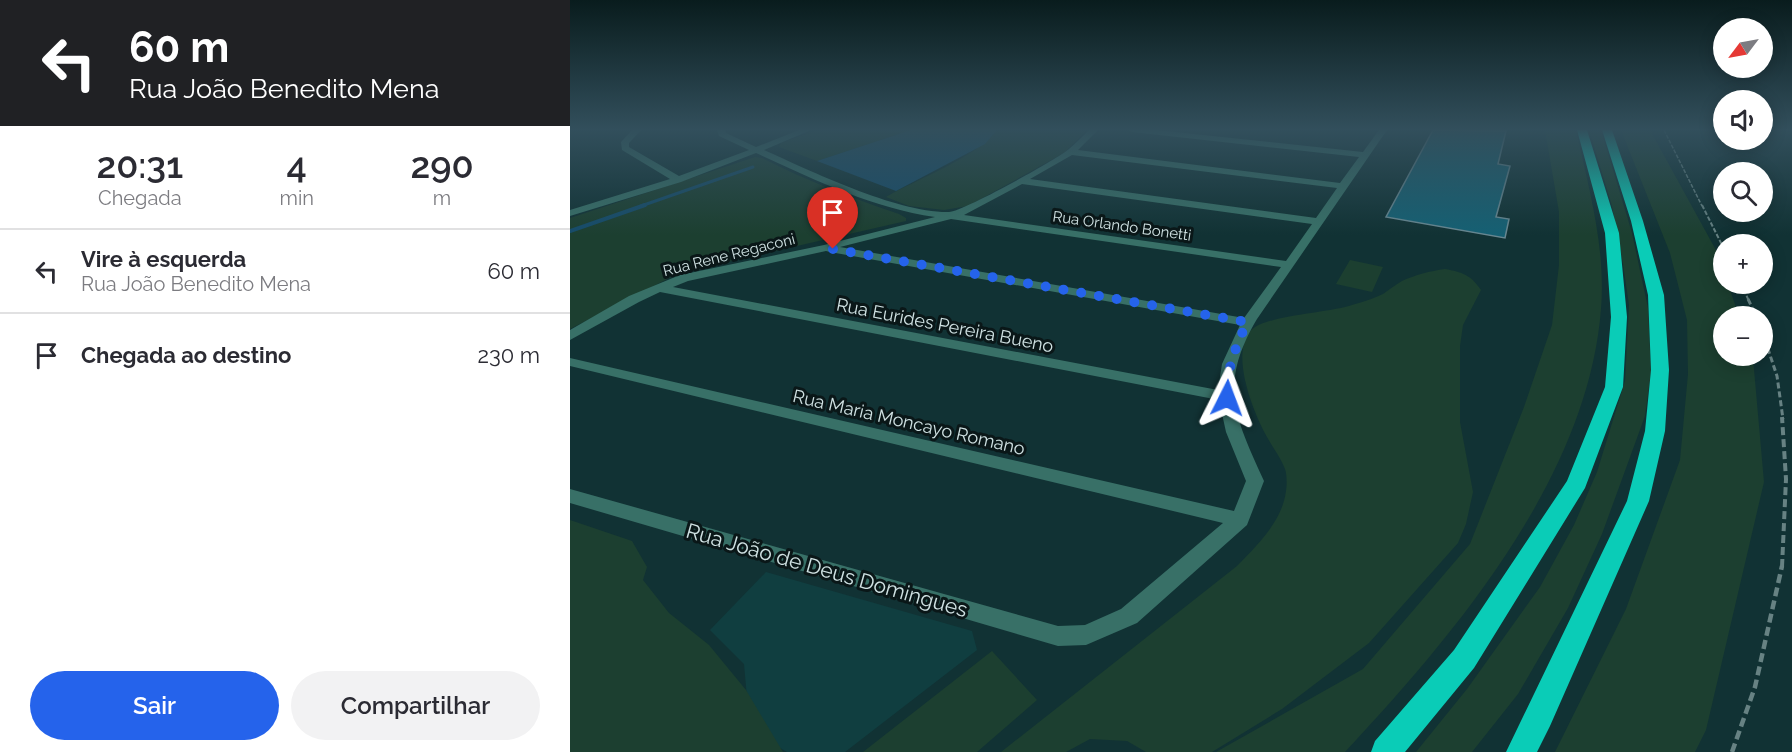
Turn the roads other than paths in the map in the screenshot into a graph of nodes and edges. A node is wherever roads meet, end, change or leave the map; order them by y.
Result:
1 (653, 165) edge
2 (719, 165) edge
3 (793, 165) edge
4 (1048, 165) edge
5 (1175, 165) edge
6 (1357, 165) edge
7 (1592, 165) edge
8 (1619, 165) edge
9 (678, 180) junction
10 (1020, 181) junction
11 (1342, 186) junction
12 (571, 211) edge
13 (951, 216) junction
14 (1317, 221) junction
15 (866, 237) junction
16 (824, 248) junction
17 (867, 255) junction
18 (1289, 266) junction
19 (657, 288) junction
20 (1247, 322) junction
21 (570, 336) edge
22 (570, 363) edge
23 (1227, 398) junction
24 (570, 496) edge
25 (1240, 520) junction
26 (1540, 716) junction
27 (1386, 752) edge
28 (1509, 752) edge
29 (1521, 752) edge

1 - 9 street
2 - 9 street
3 - 13 street, Rua Orlando Bonetti
4 - 10 street, Rua Rene Regaconi
5 - 11 street
6 - 11 street
7 - 27 highway
8 - 26 highway
9 - 12 street
10 - 13 street, Rua Rene Regaconi
10 - 14 street
11 - 14 street
13 - 15 street, Rua Rene Regaconi
13 - 18 street, Rua Orlando Bonetti
14 - 18 street
15 - 16 street, Rua Rene Regaconi
15 - 17 street
16 - 17 street
16 - 19 street, Rua Rene Regaconi
17 - 20 street
18 - 20 street
19 - 21 street, Rua Rene Regaconi
19 - 23 street, Rua Eurides Pereira Bueno
20 - 23 street
22 - 25 street, Rua Maria Moncayo Romano
23 - 25 street
24 - 25 street, Rua João de Deus Domingues
26 - 28 highway
26 - 29 highway

